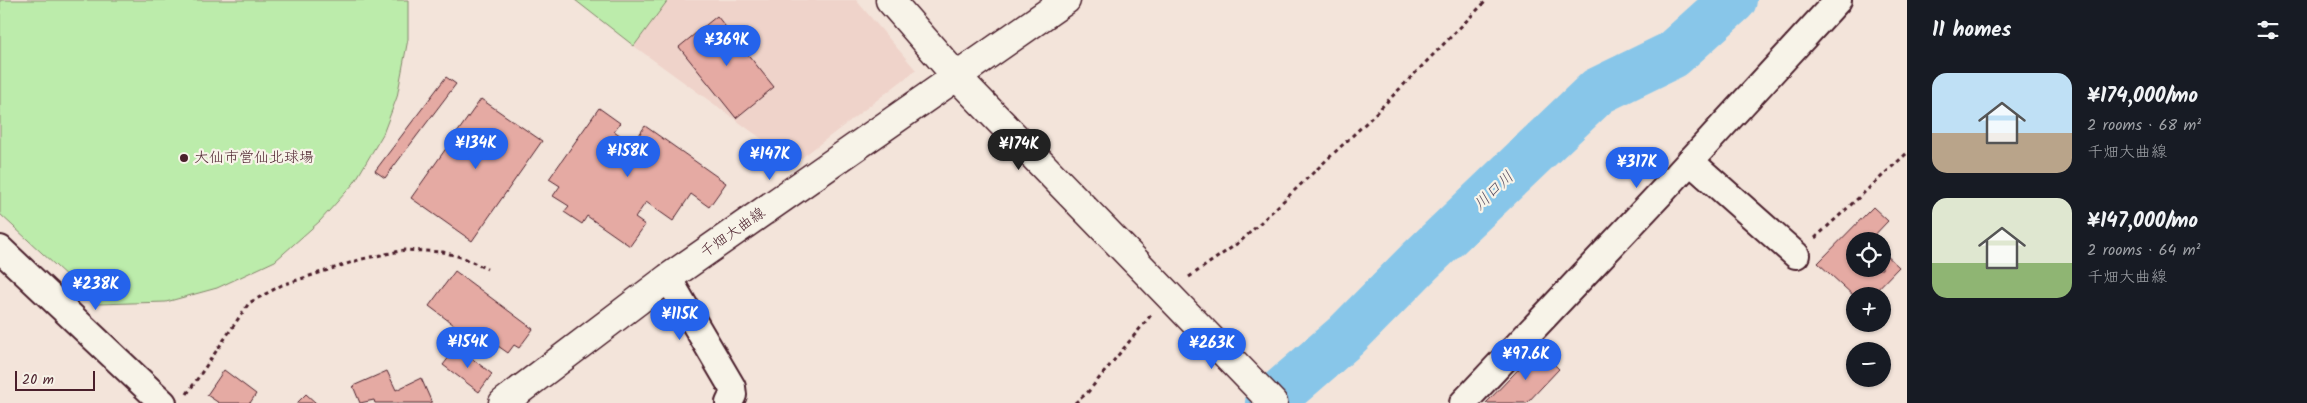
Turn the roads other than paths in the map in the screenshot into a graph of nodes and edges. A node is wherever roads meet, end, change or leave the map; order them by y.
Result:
1 (890, 0) edge
2 (1066, 0) edge
3 (1838, 0) edge
4 (957, 77) junction
5 (1690, 161) junction
6 (0, 249) edge
7 (1796, 256) road end
8 (668, 278) junction
9 (175, 399) edge
10 (503, 403) edge
11 (729, 403) edge
12 (1272, 403) edge
13 (1463, 403) edge

1 - 4 main road
2 - 4 main road, 千畑大曲線
3 - 5 street
4 - 8 main road, 千畑大曲線
4 - 12 main road
5 - 7 street
5 - 13 street
6 - 9 street
8 - 10 main road, 千畑大曲線
8 - 11 street

